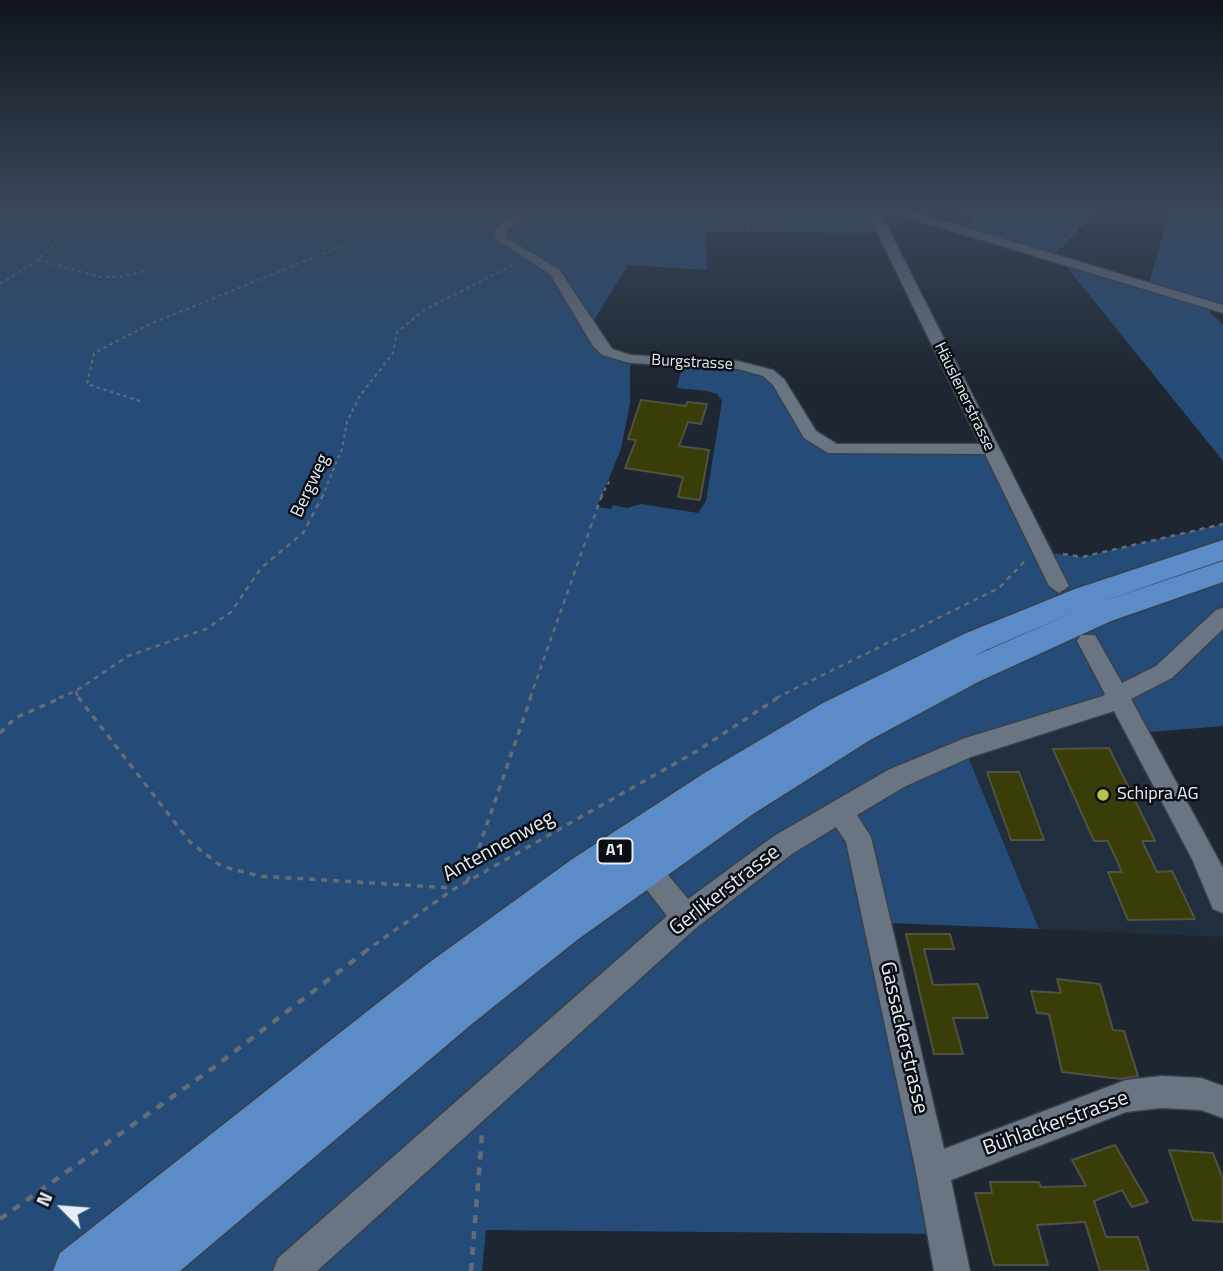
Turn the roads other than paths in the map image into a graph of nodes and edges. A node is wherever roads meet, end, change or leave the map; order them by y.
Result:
1 (548, 267) edge
2 (900, 267) edge
3 (1083, 267) edge
4 (1223, 309) edge
5 (989, 449) junction
6 (1223, 550) edge
7 (1223, 571) edge
8 (1059, 586) dead end
9 (1223, 616) edge
10 (1088, 641) dead end
11 (1119, 696) junction
12 (838, 810) junction
13 (645, 867) junction
14 (1223, 899) edge
15 (686, 918) junction
16 (1223, 1102) edge
17 (932, 1167) junction
18 (78, 1271) edge
19 (141, 1271) edge
20 (291, 1271) edge
21 (952, 1271) edge

1 - 5 street, Burgstrasse
2 - 5 street, Häuslenerstrasse
3 - 4 street
5 - 8 street, Häuslenerstrasse
6 - 18 highway, A1
7 - 13 highway, A1
9 - 11 street, Gerlikerstrasse
10 - 11 street
11 - 12 street, Gerlikerstrasse
11 - 14 street
12 - 15 street, Gerlikerstrasse
12 - 17 street, Gassackerstrasse
13 - 15 street
13 - 19 highway, A1
15 - 20 street, Gerlikerstrasse
16 - 17 street, Bühlackerstrasse
17 - 21 street, Gassackerstrasse

